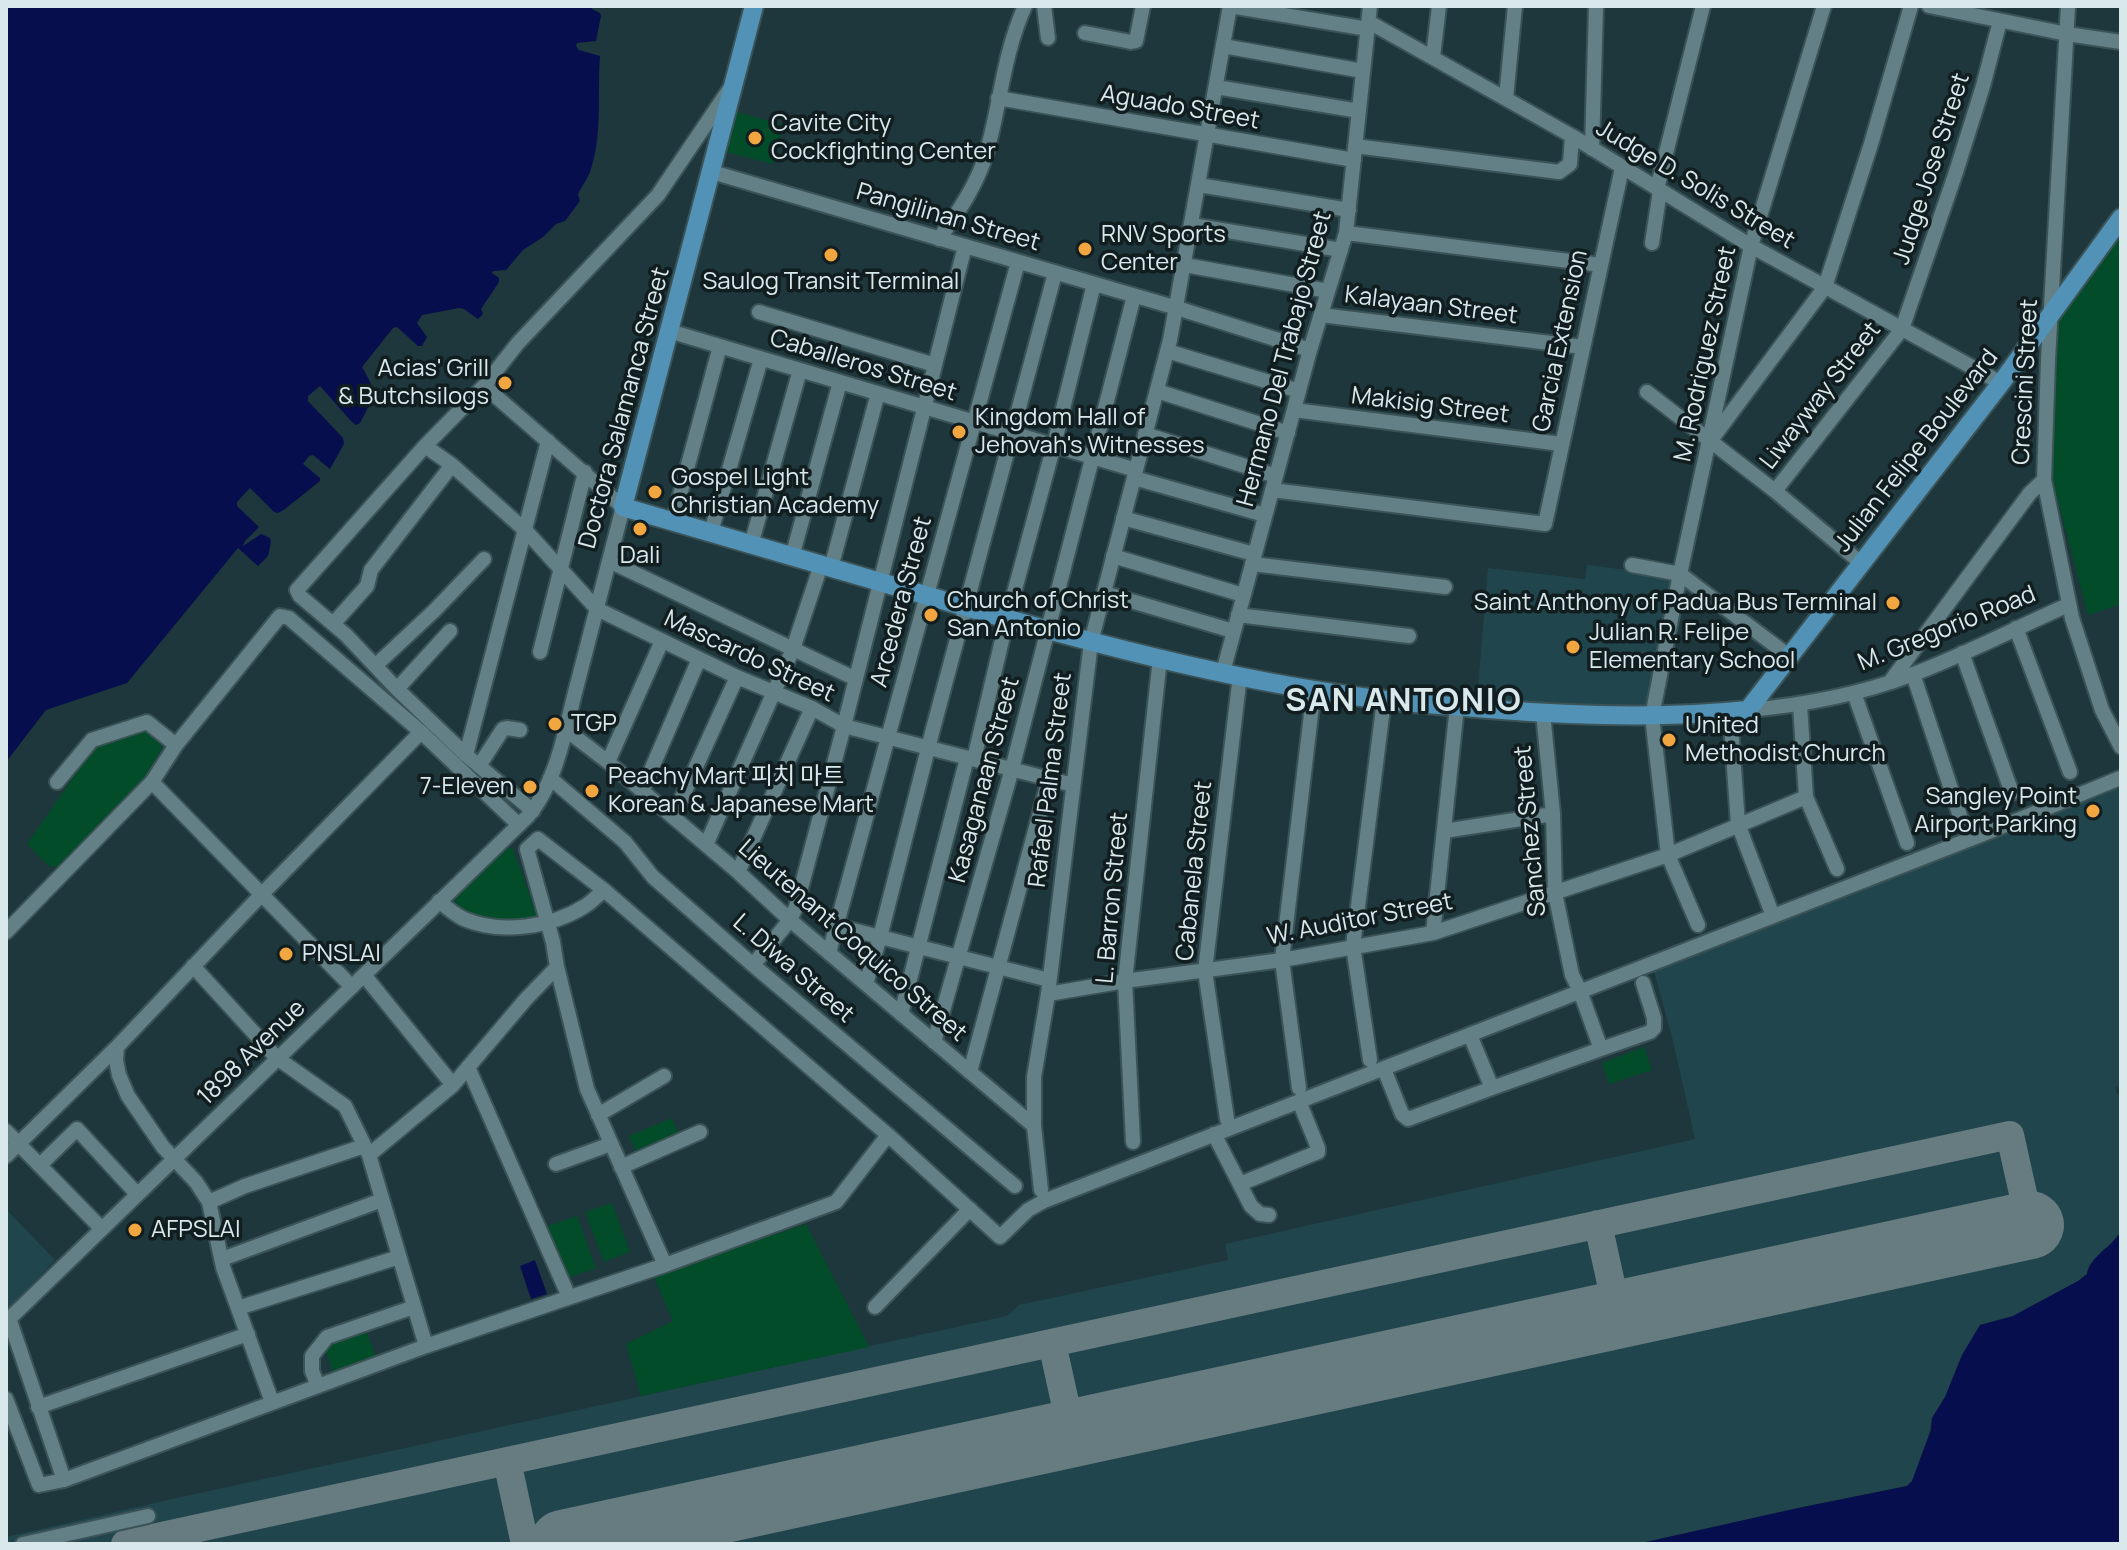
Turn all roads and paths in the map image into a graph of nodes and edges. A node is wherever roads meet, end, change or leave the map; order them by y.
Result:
1 (754, 6) edge
2 (1025, 6) edge
3 (1044, 6) edge
4 (1143, 6) edge
5 (1230, 6) edge
6 (1370, 6) edge
7 (1439, 6) edge
8 (1515, 6) edge
9 (1596, 6) edge
10 (1703, 6) edge
11 (1824, 6) edge
12 (1911, 6) edge
13 (1929, 6) edge
14 (2068, 6) edge
15 (2000, 21) junction
16 (1368, 26) junction
17 (1085, 33) dead end
18 (2067, 34) junction
19 (1048, 38) dead end
20 (2121, 42) edge
21 (1223, 46) junction
22 (1433, 57) junction
23 (1363, 71) junction
24 (736, 80) junction
25 (1216, 87) junction
26 (998, 98) junction
27 (1506, 98) junction
28 (1359, 111) junction
29 (1208, 135) junction
30 (1572, 136) junction
31 (1592, 149) junction
32 (1354, 153) junction
33 (1622, 168) junction
34 (712, 172) junction
35 (1199, 185) junction
36 (1659, 190) junction
37 (1349, 210) junction
38 (2121, 218) edge
39 (1192, 225) junction
40 (1346, 233) junction
41 (939, 239) junction
42 (1652, 243) dead end
43 (965, 246) junction
44 (1751, 246) junction
45 (1341, 250) junction
46 (1018, 262) junction
47 (1185, 265) junction
48 (1601, 265) junction
49 (1055, 273) junction
50 (1094, 284) junction
51 (1825, 287) junction
52 (1328, 291) junction
53 (1134, 296) junction
54 (1177, 308) junction
55 (759, 312) dead end
56 (1321, 315) junction
57 (2051, 316) junction
58 (1902, 329) junction
59 (669, 331) junction
60 (720, 346) junction
61 (1583, 347) junction
62 (1310, 350) junction
63 (1167, 351) junction
64 (761, 359) junction
65 (935, 365) junction
66 (800, 370) junction
67 (840, 382) junction
68 (2001, 383) junction
69 (484, 386) junction
70 (1157, 391) junction
71 (1299, 391) junction
72 (1647, 392) dead end
73 (878, 393) junction
74 (924, 407) junction
75 (1294, 410) junction
76 (974, 422) junction
77 (1013, 433) junction
78 (1288, 433) junction
79 (1145, 434) junction
80 (548, 441) junction
81 (1710, 441) junction
82 (1561, 444) junction
83 (1054, 445) junction
84 (425, 446) junction
85 (1093, 457) junction
86 (452, 465) junction
87 (585, 472) junction
88 (1135, 474) junction
89 (2044, 480) junction
90 (1274, 483) junction
91 (1775, 491) junction
92 (623, 507) junction
93 (1265, 515) junction
94 (1123, 518) junction
95 (673, 521) junction
96 (526, 531) junction
97 (711, 532) junction
98 (751, 545) junction
99 (1113, 556) junction
100 (792, 557) junction
101 (484, 559) dead end
102 (1253, 559) junction
103 (609, 561) junction
104 (1861, 563) junction
105 (1632, 565) dead end
106 (826, 567) junction
107 (560, 568) junction
108 (1680, 574) junction
109 (880, 583) junction
110 (1445, 587) dead end
111 (1104, 593) junction
112 (1243, 595) junction
113 (926, 596) junction
114 (2068, 605) junction
115 (966, 607) junction
116 (597, 609) junction
117 (1238, 615) junction
118 (1007, 619) junction
119 (333, 624) junction
120 (2016, 628) junction
121 (1048, 630) junction
122 (450, 631) dead end
123 (1233, 631) junction
124 (1409, 636) dead end
125 (662, 641) junction
126 (1091, 642) junction
127 (793, 649) junction
128 (540, 652) dead end
129 (1962, 653) junction
130 (1789, 656) junction
131 (1160, 658) junction
132 (699, 659) junction
133 (375, 666) junction
134 (1232, 673) junction
135 (1913, 674) junction
136 (737, 677) junction
137 (856, 679) junction
138 (1889, 682) junction
139 (397, 689) junction
140 (1314, 689) junction
141 (775, 693) junction
142 (1854, 693) junction
143 (1384, 700) junction
144 (1800, 705) junction
145 (1457, 706) junction
146 (812, 708) junction
147 (1739, 711) junction
148 (1543, 713) junction
149 (1652, 716) junction
150 (844, 726) junction
151 (565, 729) junction
152 (520, 730) dead end
153 (421, 732) junction
154 (889, 737) junction
155 (176, 745) junction
156 (2121, 747) edge
157 (929, 748) junction
158 (466, 755) junction
159 (970, 758) junction
160 (608, 762) junction
161 (479, 766) junction
162 (1012, 769) junction
163 (2070, 772) dead end
164 (550, 778) junction
165 (2120, 778) edge
166 (1049, 779) junction
167 (57, 782) dead end
168 (152, 782) junction
169 (1073, 785) junction
170 (642, 791) junction
171 (2012, 793) dead end
172 (1806, 797) junction
173 (1553, 814) junction
174 (527, 817) junction
175 (673, 817) junction
176 (1961, 819) dead end
177 (1738, 824) junction
178 (1444, 831) junction
179 (1907, 843) dead end
180 (706, 845) junction
181 (1668, 855) junction
182 (1837, 869) dead end
183 (738, 872) junction
184 (604, 890) junction
185 (1555, 893) junction
186 (262, 894) junction
187 (439, 901) junction
188 (1773, 916) junction
189 (790, 920) junction
190 (548, 922) junction
191 (1698, 925) dead end
192 (837, 926) junction
193 (6, 932) edge
194 (1433, 933) junction
195 (880, 937) junction
196 (1353, 946) junction
197 (919, 947) junction
198 (829, 953) junction
199 (959, 957) junction
200 (1282, 960) junction
201 (753, 965) junction
202 (193, 966) junction
203 (557, 967) junction
204 (1000, 967) junction
205 (1205, 971) junction
206 (364, 975) junction
207 (1125, 981) junction
208 (1643, 983) dead end
209 (866, 984) junction
210 (352, 987) junction
211 (1049, 987) junction
212 (1580, 991) junction
213 (901, 1014) junction
214 (1470, 1035) junction
215 (934, 1042) junction
216 (117, 1047) junction
217 (1601, 1049) junction
218 (277, 1058) junction
219 (1370, 1060) dead end
220 (468, 1067) junction
221 (1384, 1069) junction
222 (970, 1072) junction
223 (664, 1076) dead end
224 (453, 1085) junction
225 (1492, 1088) junction
226 (1299, 1094) junction
227 (598, 1115) junction
228 (1227, 1119) dead end
229 (1034, 1126) junction
230 (6, 1131) edge
231 (700, 1132) dead end
232 (1214, 1134) junction
233 (888, 1135) junction
234 (1133, 1142) dead end
235 (18, 1143) junction
236 (611, 1144) junction
237 (366, 1150) junction
238 (6, 1156) edge
239 (173, 1159) junction
240 (556, 1164) dead end
241 (40, 1165) junction
242 (621, 1167) junction
243 (1240, 1184) junction
244 (1015, 1186) dead end
245 (1041, 1190) dead end
246 (137, 1194) junction
247 (382, 1200) junction
248 (209, 1202) junction
249 (970, 1209) junction
250 (1269, 1215) dead end
251 (101, 1228) junction
252 (399, 1257) junction
253 (222, 1259) junction
254 (665, 1265) junction
255 (569, 1297) junction
256 (414, 1307) junction
257 (875, 1307) dead end
258 (238, 1308) junction
259 (8, 1320) edge
260 (248, 1334) junction
261 (426, 1346) junction
262 (318, 1386) junction
263 (6, 1399) edge
264 (272, 1402) junction
265 (38, 1407) junction
266 (64, 1480) junction
267 (148, 1516) dead end
268 (23, 1544) edge

1 - 24 main road, Doctora Salamanca Street
2 - 26 street
3 - 19 street
4 - 17 street
5 - 16 street, Judge D. Solis Street
5 - 21 street, Rafael Palma Street
6 - 16 street, Hermano Del Trabajo Street
7 - 22 street
8 - 27 street
9 - 31 street
10 - 36 street
11 - 44 street, M. Rodriguez Street
12 - 51 street
13 - 15 street
14 - 18 street, Crescini Street
15 - 18 street
15 - 58 street, Judge Jose Street
16 - 22 street, Judge D. Solis Street
16 - 23 street, Hermano Del Trabajo Street
18 - 20 street
18 - 57 street, Crescini Street
21 - 23 street
21 - 25 street, Rafael Palma Street
22 - 27 street, Judge D. Solis Street
23 - 28 street, Hermano Del Trabajo Street
24 - 34 main road, Doctora Salamanca Street
24 - 69 street
25 - 28 street
25 - 29 street, Rafael Palma Street
26 - 29 street, Aguado Street
26 - 41 street
27 - 30 street, Judge D. Solis Street
28 - 32 street, Hermano Del Trabajo Street
29 - 32 street, Aguado Street
29 - 35 street, Rafael Palma Street
30 - 31 street, Judge D. Solis Street
30 - 32 street, Aguado Street
31 - 33 street, Judge D. Solis Street
32 - 37 street, Hermano Del Trabajo Street
33 - 36 street, Judge D. Solis Street
33 - 48 street, Garcia Extension
34 - 41 street, Pangilinan Street
34 - 59 main road, Doctora Salamanca Street
35 - 37 street
35 - 39 street, Rafael Palma Street
36 - 42 street
36 - 44 street, Judge D. Solis Street
37 - 40 street, Hermano Del Trabajo Street
38 - 57 main road, Julian Felipe Boulevard
39 - 45 street
39 - 47 street, Rafael Palma Street
40 - 45 street, Hermano Del Trabajo Street
40 - 48 street
41 - 43 street, Pangilinan Street
43 - 46 street, Pangilinan Street
43 - 65 street
44 - 51 street, Judge D. Solis Street
44 - 81 street, M. Rodriguez Street
45 - 52 street, Hermano Del Trabajo Street
46 - 49 street, Pangilinan Street
46 - 76 street, Arcedera Street
47 - 52 street
47 - 54 street, Rafael Palma Street
48 - 61 street, Garcia Extension
49 - 50 street, Pangilinan Street
49 - 77 street
50 - 53 street, Pangilinan Street
50 - 83 street
51 - 58 street, Judge D. Solis Street
51 - 81 street
52 - 56 street, Hermano Del Trabajo Street
53 - 54 street, Pangilinan Street
53 - 85 street, Kasaganaan Street
54 - 62 street, Pangilinan Street
54 - 63 street, Rafael Palma Street
55 - 65 street
56 - 61 street, Kalayaan Street
56 - 62 street, Hermano Del Trabajo Street
57 - 68 main road, Julian Felipe Boulevard
57 - 89 street, Crescini Street
58 - 68 street, Judge D. Solis Street
58 - 91 street, Liwayway Street
59 - 60 street, Caballeros Street
59 - 92 main road, Doctora Salamanca Street
60 - 64 street, Caballeros Street
60 - 95 street
61 - 82 street, Garcia Extension
62 - 71 street, Hermano Del Trabajo Street
63 - 70 street, Rafael Palma Street
63 - 71 street
64 - 66 street, Caballeros Street
64 - 97 street
65 - 74 street
66 - 67 street, Caballeros Street
66 - 98 street
67 - 73 street, Caballeros Street
67 - 100 street
68 - 104 main road, Julian Felipe Boulevard
69 - 80 street
69 - 84 street
70 - 78 street
70 - 79 street, Rafael Palma Street
71 - 75 street, Hermano Del Trabajo Street
72 - 81 street
73 - 74 street, Caballeros Street
73 - 106 street
74 - 76 street, Caballeros Street
74 - 109 street
75 - 78 street, Hermano Del Trabajo Street
75 - 82 street, Makisig Street
76 - 77 street, Caballeros Street
76 - 113 street, Arcedera Street
77 - 83 street, Caballeros Street
77 - 115 street
78 - 90 street, Hermano Del Trabajo Street
79 - 88 street, Rafael Palma Street
79 - 90 street
80 - 87 street
80 - 96 street
81 - 91 street
81 - 108 street, M. Rodriguez Street
82 - 90 street, Garcia Extension
83 - 85 street, Caballeros Street
83 - 118 street
84 - 86 street
84 - 119 street
85 - 88 street, Caballeros Street
85 - 121 street, Kasaganaan Street
86 - 96 street
86 - 119 street
87 - 92 street
87 - 107 street
88 - 93 street, Caballeros Street
88 - 94 street, Rafael Palma Street
89 - 114 street, Crescini Street
89 - 138 street
90 - 93 street, Hermano Del Trabajo Street
91 - 104 street
92 - 95 main road, M. Gregorio Road
92 - 103 street, Doctora Salamanca Street
93 - 102 street, Hermano Del Trabajo Street
94 - 99 street, Rafael Palma Street
94 - 102 street
95 - 97 main road, M. Gregorio Road
96 - 107 street
96 - 158 street
97 - 98 main road, M. Gregorio Road
98 - 100 main road, M. Gregorio Road
99 - 111 street, Rafael Palma Street
99 - 112 street
100 - 106 main road, M. Gregorio Road
101 - 133 street
102 - 110 street
102 - 112 street, Hermano Del Trabajo Street
103 - 116 street, Doctora Salamanca Street
103 - 127 street
104 - 130 main road, Julian Felipe Boulevard
105 - 108 street
106 - 109 main road, M. Gregorio Road
106 - 127 street
107 - 116 street
107 - 128 street
108 - 130 street
108 - 149 street, M. Rodriguez Street
109 - 113 main road, M. Gregorio Road
109 - 137 street
111 - 123 street
111 - 126 street, Rafael Palma Street
112 - 117 street, Hermano Del Trabajo Street
113 - 115 main road, M. Gregorio Road
113 - 154 street, Arcedera Street
114 - 120 street, M. Gregorio Road
114 - 156 street, Crescini Street
115 - 118 main road, M. Gregorio Road
115 - 157 street
116 - 125 street, Mascardo Street
116 - 151 street, Doctora Salamanca Street
117 - 123 street, Hermano Del Trabajo Street
117 - 124 street
118 - 121 main road, M. Gregorio Road
118 - 159 street
119 - 133 street
120 - 129 street, M. Gregorio Road
120 - 163 street
121 - 126 main road, M. Gregorio Road
121 - 162 street, Kasaganaan Street
122 - 139 street
123 - 134 street, Hermano Del Trabajo Street
125 - 132 street, Mascardo Street
125 - 160 street
126 - 131 main road, M. Gregorio Road
126 - 169 street, Rafael Palma Street
127 - 137 street
127 - 141 street
129 - 135 street, M. Gregorio Road
129 - 171 street
130 - 147 main road, Julian Felipe Boulevard
131 - 134 main road, M. Gregorio Road
131 - 207 street, L. Barron Street
132 - 136 street, Mascardo Street
132 - 170 street
133 - 139 street
134 - 140 main road, M. Gregorio Road
134 - 205 street, Cabanela Street
135 - 138 street, M. Gregorio Road
135 - 176 street
136 - 141 street, Mascardo Street
136 - 175 street
137 - 150 street
138 - 142 street, M. Gregorio Road
139 - 158 street
140 - 143 main road, M. Gregorio Road
140 - 200 street
141 - 146 street, Mascardo Street
141 - 180 street
142 - 144 street, M. Gregorio Road
142 - 179 street
143 - 145 main road, M. Gregorio Road
143 - 196 street
144 - 147 street, M. Gregorio Road
144 - 172 street
145 - 148 main road, M. Gregorio Road
145 - 178 street
146 - 150 street, Mascardo Street
146 - 183 street
147 - 149 main road, M. Gregorio Road
147 - 177 street
148 - 149 main road, M. Gregorio Road
148 - 173 street, Sanchez Street
149 - 181 street, M. Rodriguez Street
150 - 154 street, Mascardo Street
150 - 189 street
151 - 160 street, Lieutenant Coquico Street
151 - 164 street, Doctora Salamanca Street
152 - 161 street
153 - 155 street
153 - 174 street
153 - 186 street
154 - 157 street, Mascardo Street
154 - 192 street, Arcedera Street
155 - 167 street
155 - 168 street
157 - 159 street, Mascardo Street
157 - 195 street
158 - 161 street
159 - 162 street, Mascardo Street
159 - 197 street
160 - 170 street, Lieutenant Coquico Street
161 - 174 street
162 - 166 street, Mascardo Street
162 - 199 street, Kasaganaan Street
164 - 174 street, Doctora Salamanca Street
164 - 201 street, L. Diwa Street
165 - 188 street
166 - 169 street, Mascardo Street
166 - 204 street
168 - 186 street
168 - 193 street
169 - 211 street, Rafael Palma Street
170 - 175 street, Lieutenant Coquico Street
172 - 177 street, W. Auditor Street
172 - 182 street
173 - 178 street
173 - 185 street, Sanchez Street
174 - 187 street, 1898 Avenue
175 - 180 street, Lieutenant Coquico Street
177 - 181 street, W. Auditor Street
177 - 188 street
178 - 194 street
180 - 183 street, Lieutenant Coquico Street
181 - 185 street, W. Auditor Street
181 - 191 street, M. Rodriguez Street
183 - 189 street, Lieutenant Coquico Street
184 - 190 street
184 - 190 street
184 - 233 street
185 - 194 street, W. Auditor Street
185 - 212 street, Sanchez Street
186 - 202 street
186 - 210 street
187 - 190 street
187 - 206 street, 1898 Avenue
188 - 212 street
189 - 198 street, Lieutenant Coquico Street
189 - 201 street
190 - 203 street
192 - 195 street
192 - 198 street, Arcedera Street
194 - 196 street, W. Auditor Street
195 - 197 street
195 - 209 street
196 - 200 street, W. Auditor Street
196 - 219 street
197 - 199 street
197 - 213 street
198 - 209 street, Lieutenant Coquico Street
199 - 204 street
199 - 215 street, Kasaganaan Street
200 - 205 street, W. Auditor Street
200 - 226 street
201 - 244 street, L. Diwa Street
202 - 216 street
202 - 218 street
203 - 220 street
203 - 227 street
204 - 211 street
204 - 222 street
205 - 207 street, W. Auditor Street
205 - 228 street, Cabanela Street
206 - 210 street, 1898 Avenue
206 - 224 street
207 - 211 street, W. Auditor Street
207 - 234 street, L. Barron Street
208 - 217 street
209 - 213 street, Lieutenant Coquico Street
210 - 218 street, 1898 Avenue
211 - 229 street, Rafael Palma Street
212 - 214 street
212 - 217 street, Sanchez Street
213 - 215 street, Lieutenant Coquico Street
214 - 221 street
214 - 225 street
215 - 222 street, Lieutenant Coquico Street
216 - 235 street
216 - 239 street
217 - 225 street
218 - 237 street
218 - 239 street, 1898 Avenue
220 - 224 street
220 - 255 street
221 - 225 street
221 - 226 street
222 - 229 street, Lieutenant Coquico Street
223 - 227 street
224 - 237 street
226 - 232 street
226 - 243 street
227 - 236 street
229 - 245 street, Rafael Palma Street
230 - 235 street
231 - 242 street
232 - 243 street
232 - 249 street
233 - 249 street
233 - 254 street
235 - 238 street
235 - 241 street
236 - 240 street
236 - 242 street
237 - 247 street
237 - 248 street
239 - 246 street, 1898 Avenue
239 - 248 street
241 - 246 street
241 - 251 street
242 - 254 street
243 - 250 street
246 - 251 street, 1898 Avenue
247 - 252 street
247 - 253 street
248 - 253 street
249 - 257 street
251 - 259 street, 1898 Avenue
252 - 256 street
252 - 258 street
253 - 258 street
254 - 255 street
255 - 261 street
256 - 261 street
256 - 262 street
258 - 260 street
259 - 265 street
260 - 264 street
260 - 265 street
261 - 262 street
262 - 264 street
263 - 266 street
264 - 266 street
265 - 266 street
267 - 268 street

